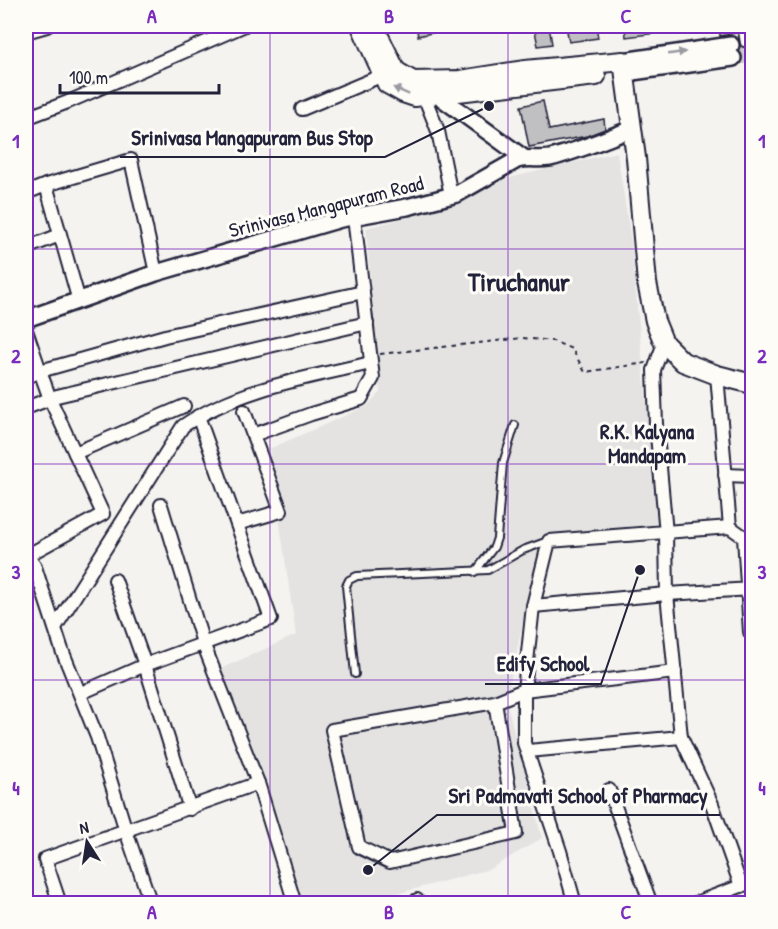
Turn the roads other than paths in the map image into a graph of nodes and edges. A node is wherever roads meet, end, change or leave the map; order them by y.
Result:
1 (47, 26) edge
2 (243, 26) edge
3 (361, 26) edge
4 (374, 26) edge
5 (741, 26) edge
6 (26, 32) edge
7 (736, 49) joint
8 (623, 62) junction
9 (383, 75) junction
10 (430, 95) junction
11 (302, 109) dead end
12 (26, 118) edge
13 (632, 129) junction
14 (524, 158) junction
15 (46, 185) junction
16 (26, 193) edge
17 (451, 195) junction
18 (354, 217) junction
19 (60, 235) junction
20 (26, 248) edge
21 (156, 273) junction
22 (363, 292) junction
23 (79, 301) junction
24 (26, 320) edge
25 (367, 323) junction
26 (26, 330) edge
27 (664, 343) junction
28 (371, 359) junction
29 (40, 371) junction
30 (717, 375) junction
31 (26, 377) edge
32 (753, 384) edge
33 (50, 399) junction
34 (184, 406) dead end
35 (26, 408) edge
36 (244, 411) dead end
37 (198, 416) junction
38 (516, 425) dead end
39 (253, 435) junction
40 (75, 453) junction
41 (725, 476) junction
42 (753, 476) edge
43 (160, 505) dead end
44 (237, 524) junction
45 (730, 527) junction
46 (666, 533) junction
47 (748, 537) edge
48 (549, 541) junction
49 (27, 553) edge
50 (475, 572) junction
51 (115, 580) dead end
52 (749, 589) edge
53 (667, 594) junction
54 (533, 606) junction
55 (56, 626) junction
56 (750, 632) dead end
57 (203, 643) junction
58 (145, 664) junction
59 (675, 672) junction
60 (355, 674) dead end
61 (524, 690) junction
62 (81, 693) junction
63 (495, 702) junction
64 (681, 737) junction
65 (528, 751) junction
66 (258, 783) junction
67 (609, 790) dead end
68 (190, 808) junction
69 (126, 831) junction
70 (747, 884) edge
71 (60, 903) edge
72 (151, 903) edge
73 (295, 903) edge
74 (575, 903) edge
75 (651, 903) edge
76 (693, 903) edge

1 - 6 street
2 - 12 street
3 - 9 main road
4 - 8 main road
5 - 7 lane
7 - 8 street
8 - 10 main road
8 - 13 main road
10 -> 9 main road
9 - 11 street
10 - 14 street
10 - 17 street
13 - 14 street, Srinivasa Mangapuram Road
13 - 27 main road
14 - 17 street, Srinivasa Mangapuram Road
15 - 16 street
15 - 19 street
15 - 21 street
17 - 18 street, Srinivasa Mangapuram Road
18 - 21 street, Srinivasa Mangapuram Road
18 - 22 street
19 - 20 street
19 - 23 street
21 - 23 street, Srinivasa Mangapuram Road
22 - 25 street
22 - 29 street
23 - 24 street, Srinivasa Mangapuram Road
25 - 28 street
25 - 33 street
26 - 29 street
27 - 30 main road
27 - 46 street
28 - 37 street
28 - 39 street
29 - 31 street
29 - 33 street
30 - 32 main road
30 - 41 street
33 - 35 street
33 - 40 street
34 - 40 street
36 - 39 street
37 - 44 street
37 - 55 street
38 - 50 lane
39 - 44 street
40 - 49 street
41 - 42 street
41 - 45 street
43 - 57 street
44 - 57 street
45 - 46 street
45 - 47 street
46 - 48 street
46 - 53 street
47 - 52 street
48 - 50 lane
48 - 54 street
49 - 55 street
50 - 60 lane
51 - 58 street
52 - 53 street
52 - 56 street
53 - 54 street
53 - 59 street
54 - 61 street
55 - 62 street
57 - 58 street
57 - 66 street
58 - 62 street
58 - 68 street
59 - 61 street
59 - 64 street
61 - 63 street
61 - 65 street
62 - 69 street
63 - 63 street
64 - 65 street
64 - 70 street
65 - 74 street
66 - 68 street
66 - 73 street
67 - 75 street
68 - 69 street
69 - 71 street
69 - 72 street
70 - 76 street

